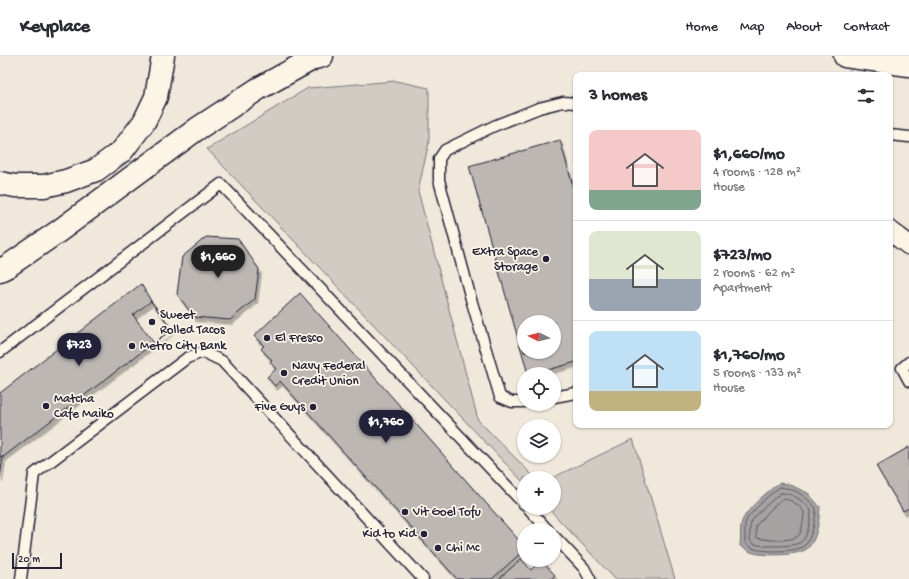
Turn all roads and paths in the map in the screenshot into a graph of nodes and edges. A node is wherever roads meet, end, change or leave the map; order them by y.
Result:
1 (163, 56) edge
2 (322, 56) edge
3 (845, 56) edge
4 (909, 65) edge
5 (573, 103) edge
6 (893, 135) edge
7 (909, 137) edge
8 (0, 183) edge
9 (893, 232) edge
10 (909, 245) edge
11 (0, 270) edge
12 (0, 352) edge
13 (909, 362) edge
14 (909, 381) edge
15 (573, 394) edge
16 (561, 396) edge
17 (517, 402) edge
18 (517, 497) edge
19 (534, 515) edge
20 (542, 523) edge
21 (561, 543) edge
22 (21, 579) edge
23 (423, 579) edge
24 (590, 579) edge

1 - 8 highway
2 - 11 highway
3 - 4 highway
5 - 17 lane
6 - 7 lane
9 - 10 street
12 - 18 lane
13 - 14 lane
15 - 16 lane
19 - 20 lane
21 - 24 lane
22 - 23 lane

